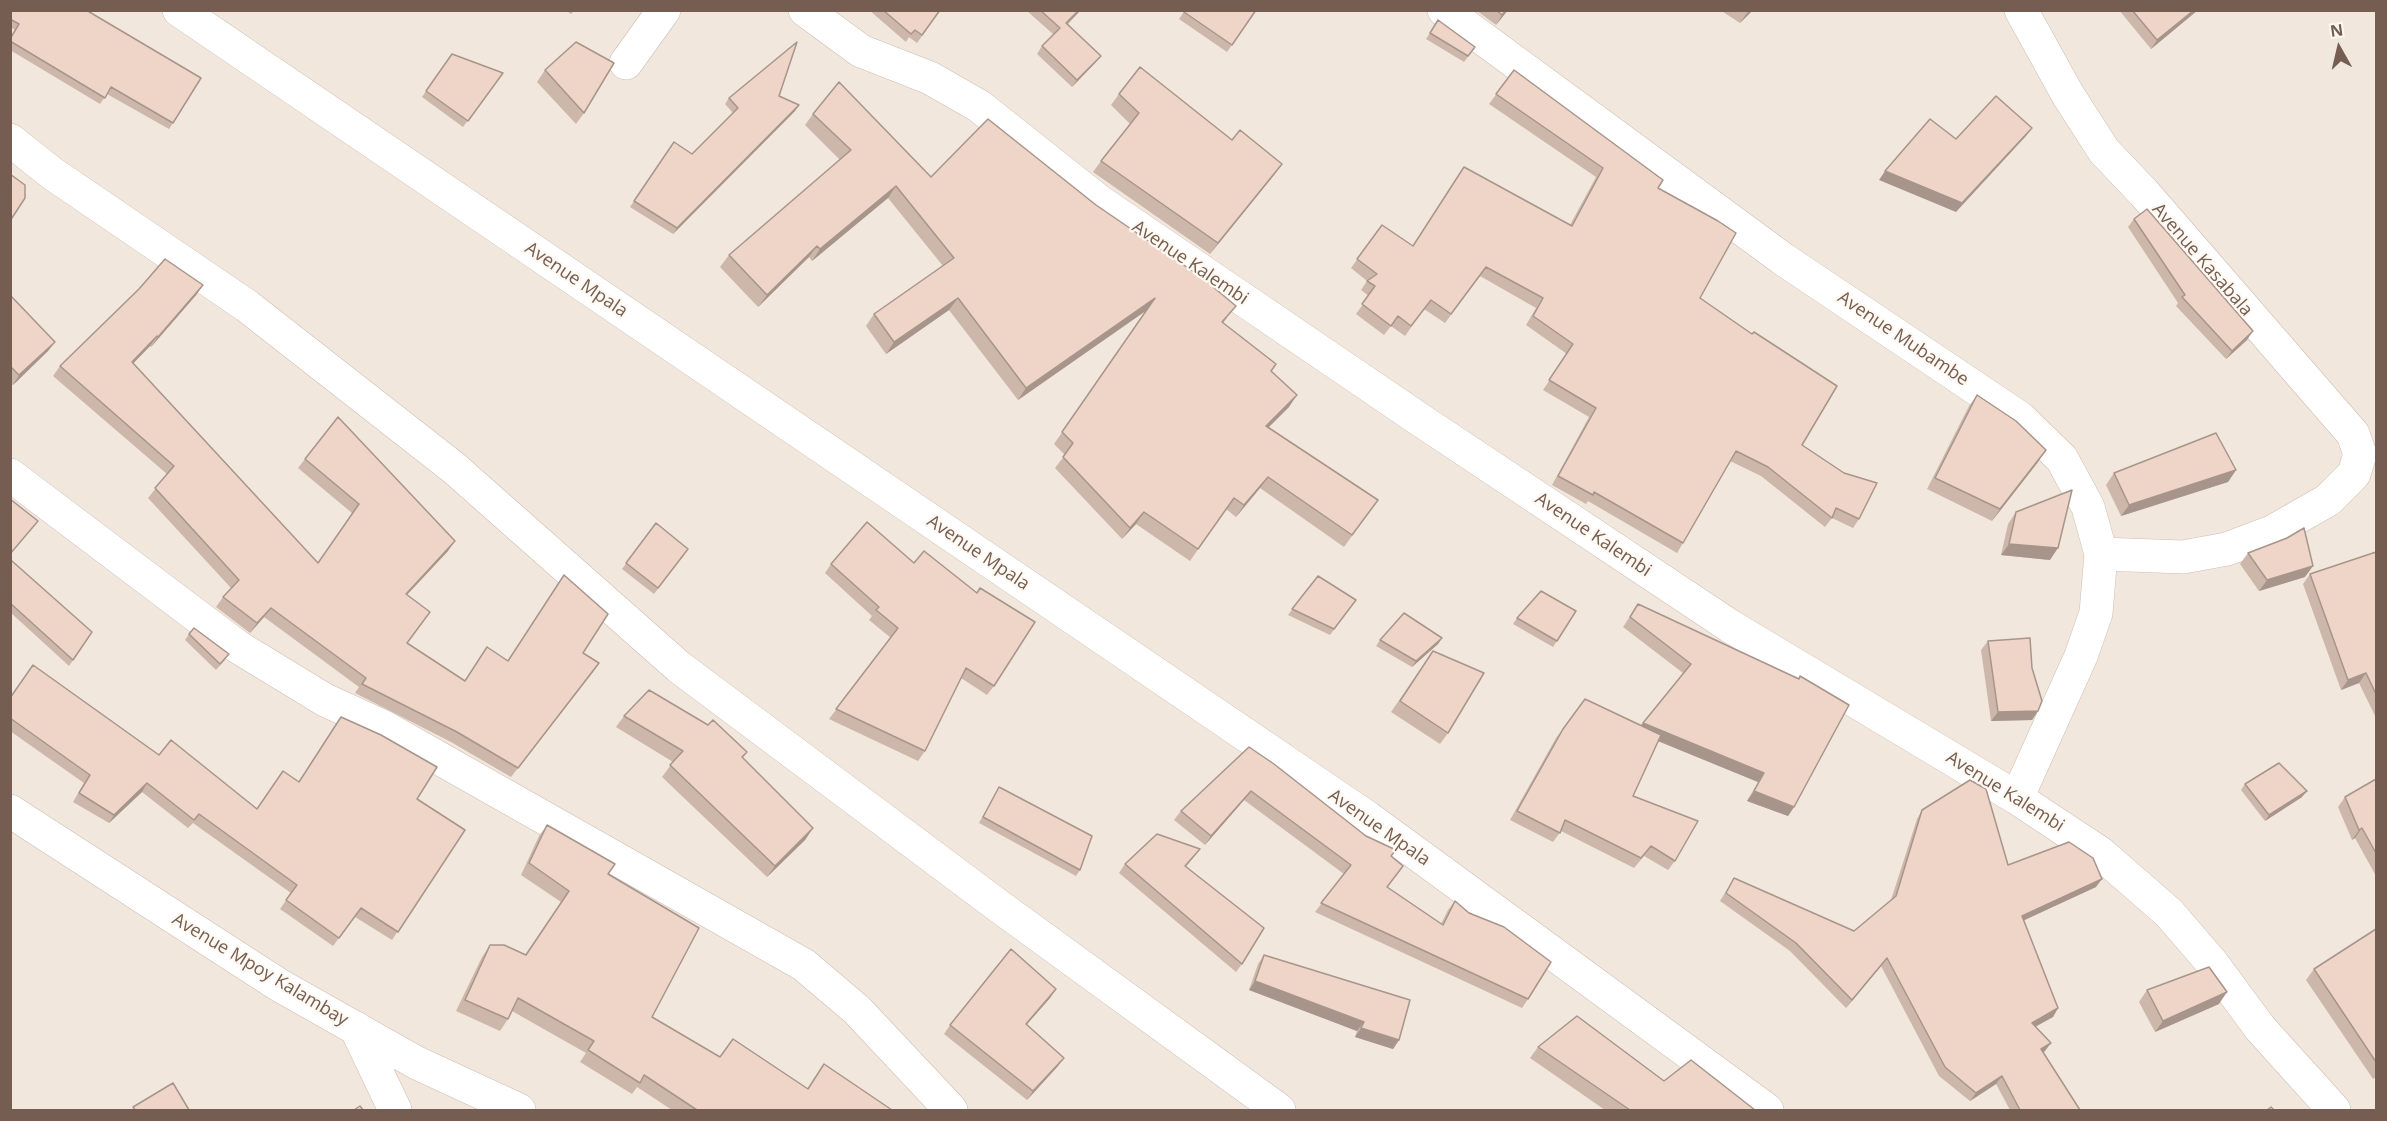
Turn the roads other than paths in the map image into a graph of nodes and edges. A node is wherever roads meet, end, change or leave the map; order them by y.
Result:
1 (179, 10) edge
2 (664, 10) edge
3 (806, 10) edge
4 (1444, 10) edge
5 (2021, 10) edge
6 (627, 63) dead end
7 (10, 140) edge
8 (10, 475) edge
9 (2101, 554) junction
10 (2017, 798) junction
11 (10, 812) edge
12 (356, 1028) junction
13 (395, 1110) edge
14 (519, 1110) edge
15 (951, 1110) edge
16 (1279, 1110) edge
17 (1767, 1110) edge
18 (2334, 1110) edge

1 - 17 street, Avenue Mpala
2 - 6 street
3 - 10 street, Avenue Kalembi
4 - 9 street, Avenue Mubambe
5 - 9 street, Avenue Kasabala
7 - 16 street
8 - 15 street
9 - 10 street, Avenue Mubambe
10 - 18 street, Avenue Kalembi
11 - 12 street, Avenue Mpoy Kalambay
12 - 13 street
12 - 14 street, Avenue Mpoy Kalambay

